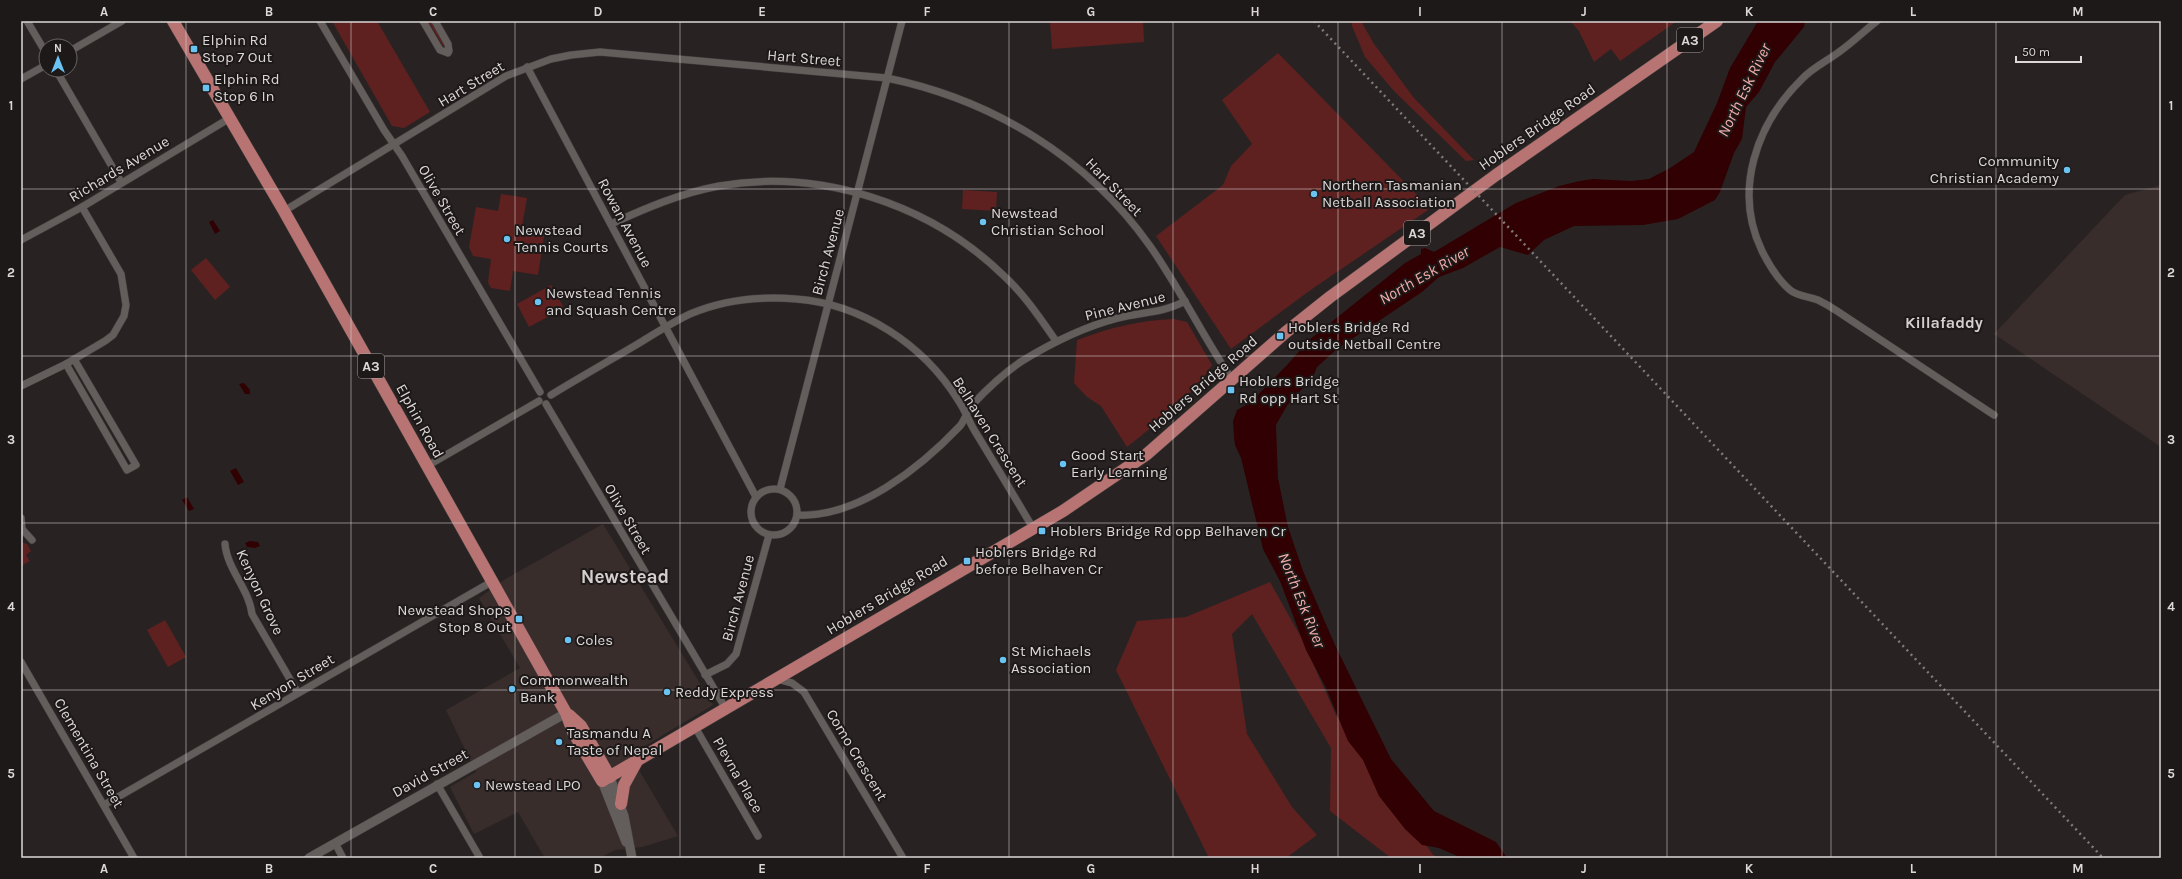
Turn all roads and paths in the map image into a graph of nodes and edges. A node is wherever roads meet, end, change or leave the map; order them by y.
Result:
1 (27, 21) edge
2 (122, 21) edge
3 (173, 21) edge
4 (320, 21) edge
5 (423, 21) edge
6 (435, 21) edge
7 (902, 21) edge
8 (1718, 21) edge
9 (1877, 21) edge
10 (38, 40) edge
11 (78, 46) edge
12 (527, 67) junction
13 (38, 70) edge
14 (61, 78) edge
15 (887, 78) junction
16 (21, 80) edge
17 (230, 118) junction
18 (394, 144) junction
19 (121, 182) junction
20 (857, 193) junction
21 (82, 207) junction
22 (284, 211) junction
23 (611, 224) junction
24 (21, 240) edge
25 (1185, 301) junction
26 (827, 304) junction
27 (664, 327) junction
28 (1056, 341) junction
29 (74, 359) junction
30 (66, 364) junction
31 (1233, 380) junction
32 (21, 386) edge
33 (540, 392) junction
34 (551, 395) junction
35 (539, 401) junction
36 (546, 404) junction
37 (1994, 415) dead end
38 (967, 416) junction
39 (427, 466) junction
40 (780, 489) junction
41 (756, 497) junction
42 (798, 515) junction
43 (21, 518) edge
44 (21, 528) edge
45 (1034, 528) junction
46 (769, 535) junction
47 (32, 540) dead end
48 (225, 544) dead end
49 (493, 581) junction
50 (21, 662) edge
51 (705, 675) junction
52 (777, 679) junction
53 (298, 693) junction
54 (726, 709) junction
55 (566, 713) junction
56 (695, 727) junction
57 (638, 761) junction
58 (606, 779) junction
59 (437, 784) junction
60 (621, 804) junction
61 (104, 805) junction
62 (758, 836) dead end
63 (335, 843) junction
64 (134, 858) edge
65 (309, 858) edge
66 (343, 858) edge
67 (480, 858) edge
68 (903, 858) edge

1 - 10 street
2 - 11 street
3 - 17 highway, Elphin Road / A3
4 - 18 street, Olive Street
5 - 6 street
7 - 15 street, Birch Avenue
8 - 31 highway, Hoblers Bridge Road / A3
9 - 37 street
12 - 15 street, Hart Street
12 - 18 street, Hart Street
12 - 23 street, Rowan Avenue
13 - 16 street
14 - 19 street
15 - 20 street, Birch Avenue
15 - 25 street, Hart Street
17 - 19 street, Richards Avenue
17 - 22 highway, Elphin Road / A3
18 - 22 street, Hart Street
18 - 33 street, Olive Street
19 - 21 street, Richards Avenue
20 - 23 street
20 - 26 street, Birch Avenue
20 - 28 street
21 - 24 street, Richards Avenue
21 - 29 street
22 - 39 highway, Elphin Road / A3
23 - 27 street, Rowan Avenue
25 - 28 street, Pine Avenue
25 - 31 street, Hart Street
26 - 27 street, Belhaven Crescent
26 - 38 street, Belhaven Crescent
26 - 40 street, Birch Avenue
27 - 34 street, Belhaven Crescent
27 - 41 street, Rowan Avenue
28 - 38 street, Pine Avenue
29 - 30 street
29 - 30 street
30 - 32 street
31 - 45 highway, Hoblers Bridge Road / A3
33 - 34 street
33 - 35 street
34 - 36 street
35 - 36 street
35 - 39 street
36 - 51 street, Olive Street
38 - 42 street, Pine Avenue
38 - 45 street, Belhaven Crescent
39 - 49 highway, Elphin Road / A3
40 - 41 street
40 - 42 street
41 - 46 street
42 - 46 street
43 - 44 street
44 - 47 street
45 - 52 highway, Hoblers Bridge Road / A3
46 - 51 street, Birch Avenue
48 - 53 street, Kenyon Grove
49 - 53 street, Kenyon Street
49 - 55 highway, Elphin Road / A3
50 - 61 street, Clementina Street
51 - 54 street, Olive Street
52 - 54 highway, Hoblers Bridge Road / A3
52 - 68 street, Como Crescent
53 - 61 street, Kenyon Street
54 - 56 highway, Hoblers Bridge Road / A3
55 - 58 highway, Elphin Road / A3
55 - 59 street, David Street
56 - 57 highway, Hoblers Bridge Road / A3
56 - 62 street, Plevna Place
57 - 58 highway, Hoblers Bridge Road / A3
57 - 60 highway
58 - 60 street
58 - 60 street
59 - 63 street, David Street
59 - 67 street
61 - 64 street, Clementina Street
63 - 65 street, David Street
63 - 66 street

